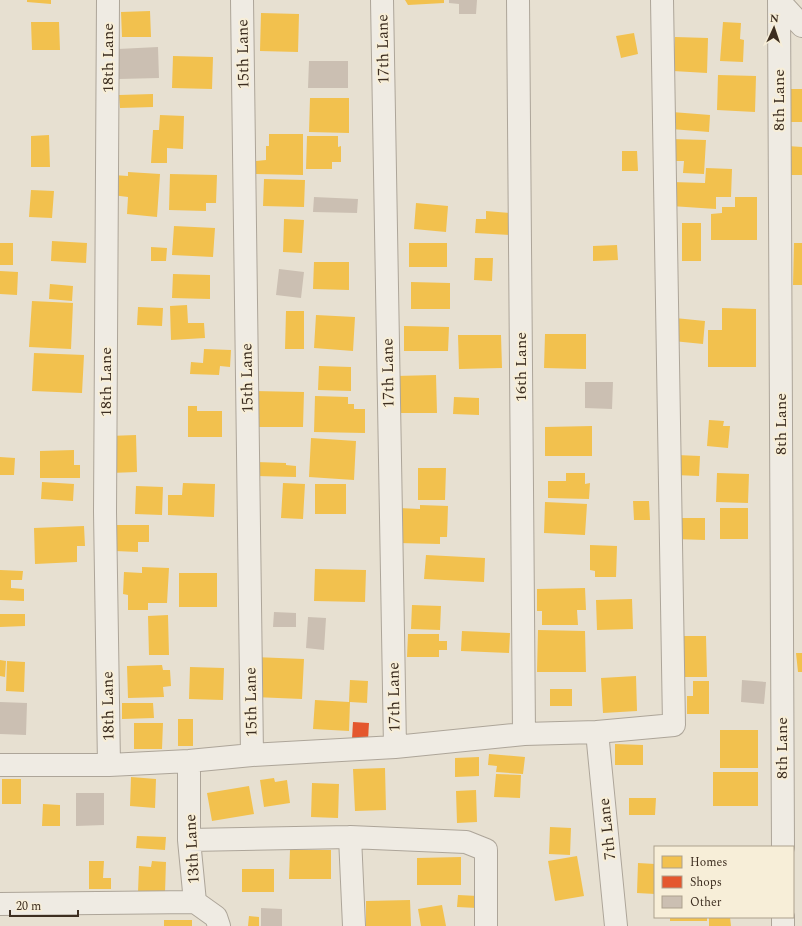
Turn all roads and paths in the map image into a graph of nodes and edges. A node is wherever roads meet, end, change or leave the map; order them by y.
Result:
1 (108, 0) edge
2 (242, 0) edge
3 (382, 0) edge
4 (518, 0) edge
5 (662, 0) edge
6 (779, 0) edge
7 (802, 26) edge
8 (597, 732) junction
9 (524, 734) junction
10 (395, 747) junction
11 (252, 755) junction
12 (189, 761) junction
13 (0, 764) edge
14 (109, 765) junction
15 (350, 837) junction
16 (190, 840) junction
17 (783, 846) edge
18 (195, 902) junction
19 (0, 904) edge
20 (219, 926) edge
21 (354, 926) edge
22 (486, 926) edge
23 (616, 926) edge

1 - 14 street, 18th Lane
2 - 11 street, 15th Lane
3 - 10 street, 17th Lane
4 - 9 street, 16th Lane
5 - 8 street
6 - 7 street
6 - 17 street, 8th Lane
8 - 9 street
8 - 23 street, 7th Lane
9 - 10 street
10 - 11 street
11 - 12 street
12 - 14 street
12 - 16 street, 13th Lane
13 - 14 street
15 - 16 street
15 - 21 street
15 - 22 street
16 - 18 street, 13th Lane
18 - 19 street
18 - 20 street, 13th Lane

